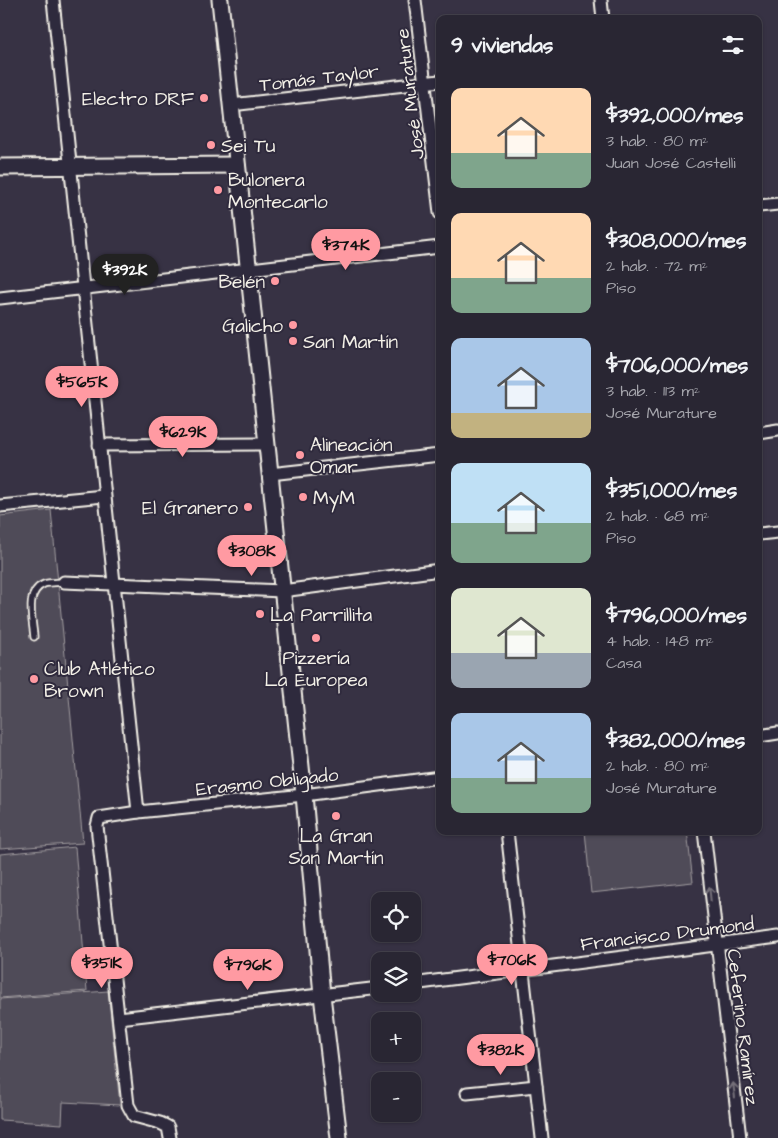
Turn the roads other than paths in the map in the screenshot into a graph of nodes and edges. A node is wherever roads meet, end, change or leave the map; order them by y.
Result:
1 (53, 0) edge
2 (220, 0) edge
3 (415, 0) edge
4 (601, 0) edge
5 (603, 15) edge
6 (436, 81) edge
7 (426, 82) junction
8 (231, 105) junction
9 (237, 165) junction
10 (0, 167) edge
11 (71, 167) junction
12 (436, 176) edge
13 (778, 204) edge
14 (762, 206) edge
15 (436, 247) edge
16 (248, 269) junction
17 (83, 287) junction
18 (0, 298) edge
19 (778, 430) edge
20 (762, 433) edge
21 (267, 444) junction
22 (99, 445) junction
23 (436, 455) edge
24 (270, 474) junction
25 (104, 496) junction
26 (0, 506) edge
27 (778, 532) edge
28 (762, 534) edge
29 (436, 571) edge
30 (64, 582) joint
31 (113, 584) junction
32 (282, 592) junction
33 (34, 637) dead end
34 (778, 733) edge
35 (762, 736) edge
36 (436, 778) edge
37 (304, 795) junction
38 (138, 812) junction
39 (507, 835) edge
40 (704, 835) edge
41 (778, 937) edge
42 (716, 944) junction
43 (523, 969) junction
44 (421, 983) edge
45 (371, 989) edge
46 (322, 995) junction
47 (119, 1018) junction
48 (536, 1086) junction
49 (468, 1093) dead end
50 (170, 1138) edge
51 (339, 1138) edge
52 (542, 1138) edge
53 (740, 1138) edge

1 - 11 street
2 - 8 main road
3 - 7 street, José Murature
4 - 5 street
6 - 7 street, Tomás Taylor
7 - 8 street, Tomás Taylor
7 - 12 street, José Murature
8 - 9 main road
9 - 11 main road
9 - 16 main road
10 - 11 main road
11 - 17 street
13 - 14 street
15 - 16 street
16 - 17 street
16 - 21 main road
17 - 18 street
17 - 22 street
19 - 20 street
21 - 22 street
21 - 24 main road
22 - 25 street
23 - 24 street
24 - 32 main road
25 - 26 street
25 - 31 street
27 - 28 street
29 - 32 street
30 - 31 street
30 - 33 lane
31 - 32 street
31 - 38 street
32 - 37 main road
34 - 35 street
36 - 37 street, Erasmo Obligado
37 - 38 street, Erasmo Obligado
37 - 46 main road
38 - 47 street, Erasmo Obligado
39 - 43 street
42 -> 40 street, Ceferino Ramírez
41 - 42 street, Francisco Drumond
42 - 43 street, Francisco Drumond
53 -> 42 street, Ceferino Ramírez
43 - 44 street, Francisco Drumond
43 - 48 street
45 - 46 street
46 - 47 street
46 - 51 main road
47 - 50 street
48 - 49 street
48 - 52 street

